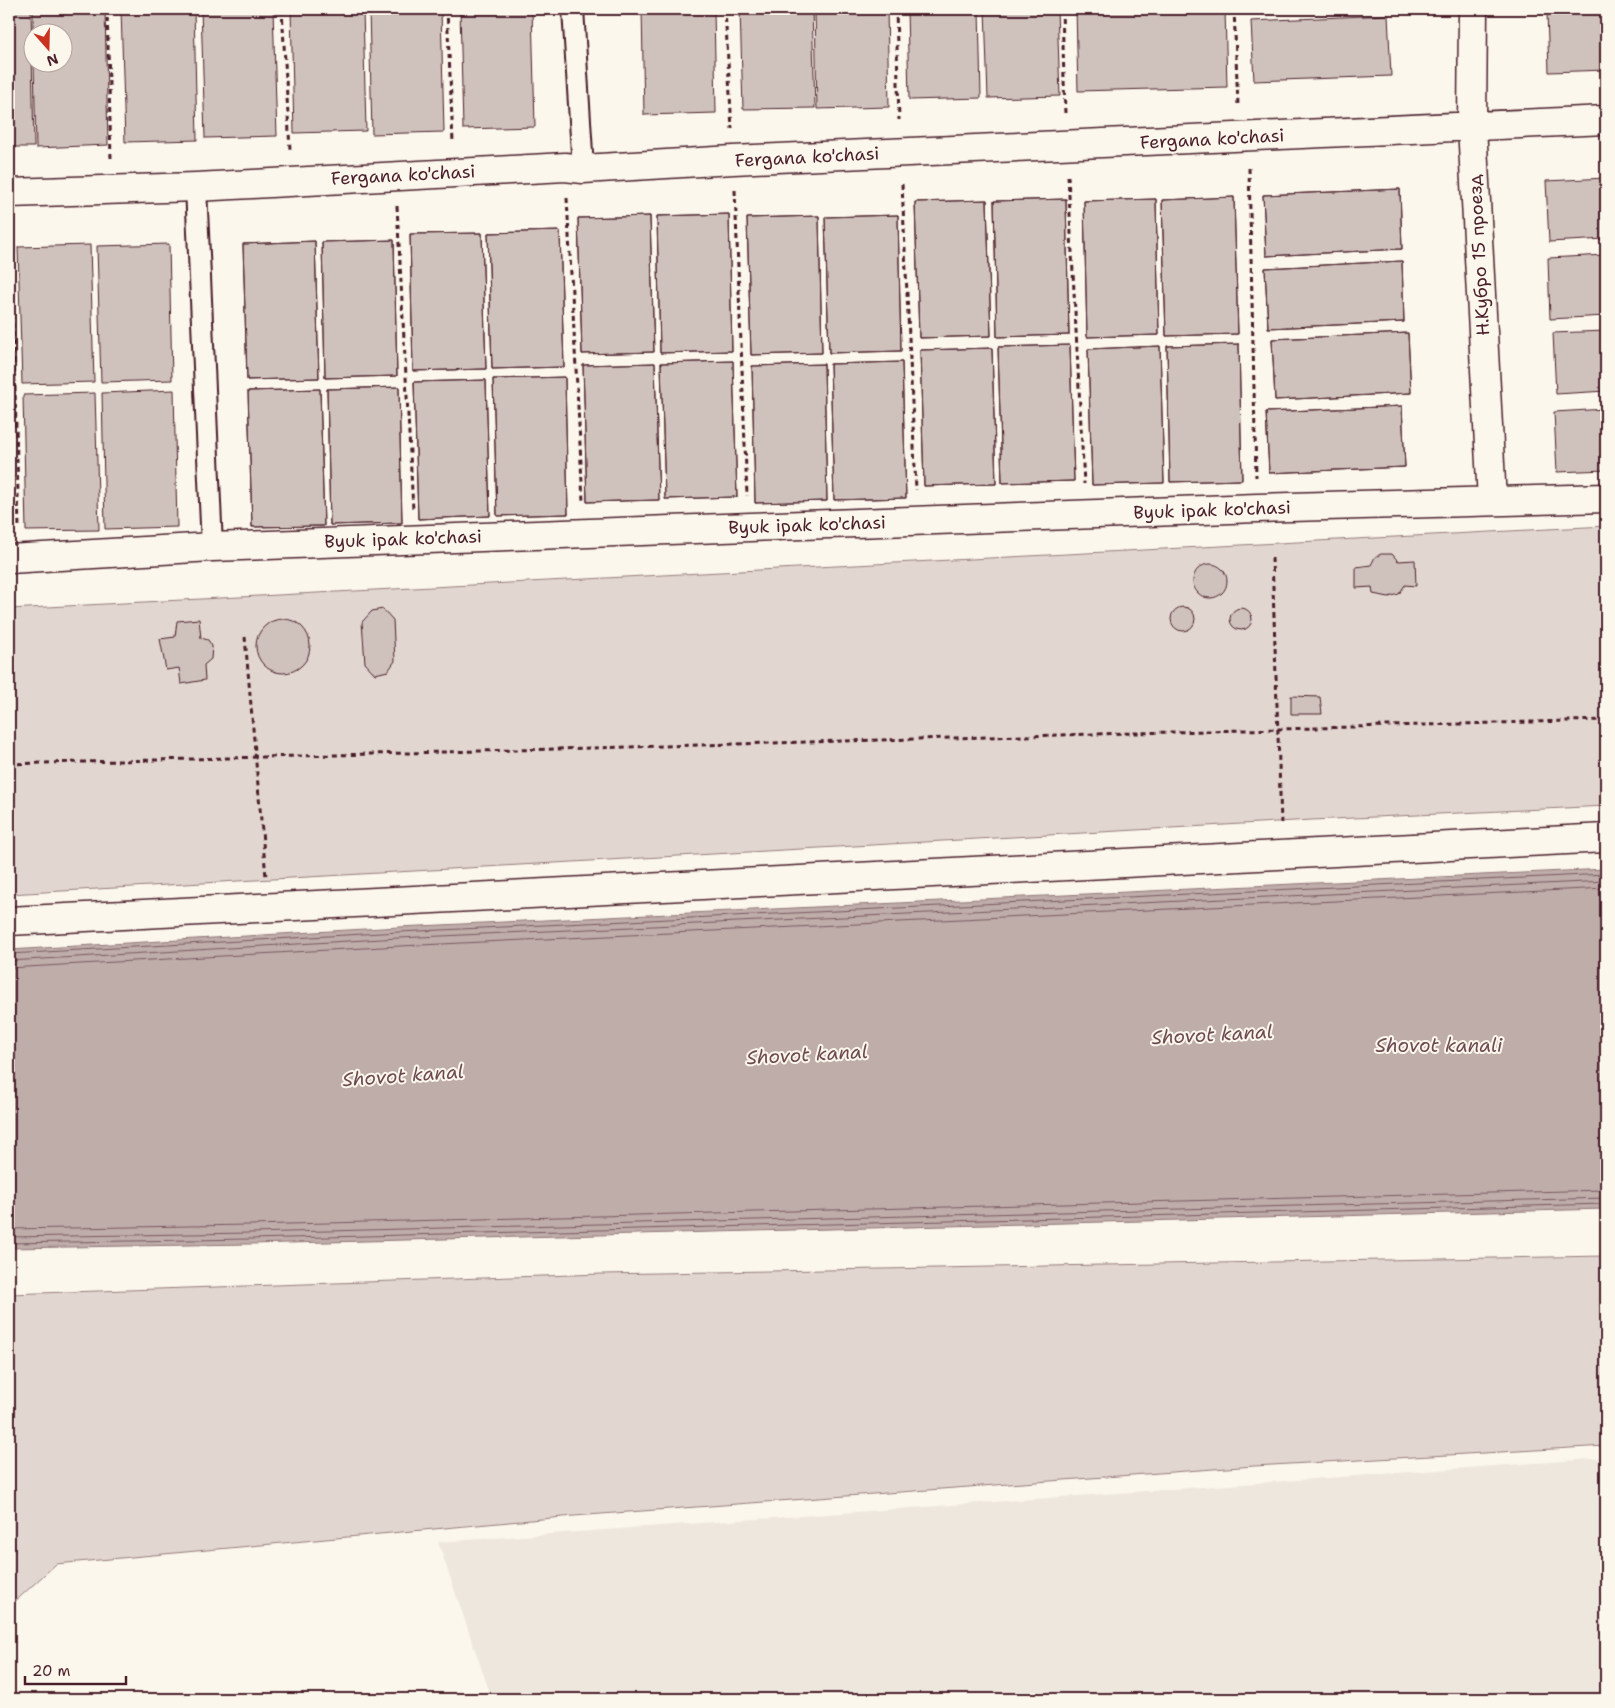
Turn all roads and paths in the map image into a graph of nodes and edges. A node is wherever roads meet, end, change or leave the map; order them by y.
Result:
1 (107, 9) edge
2 (282, 9) edge
3 (447, 9) edge
4 (573, 9) edge
5 (725, 9) edge
6 (896, 9) edge
7 (1062, 9) edge
8 (1234, 9) edge
9 (1473, 9) edge
10 (1606, 120) edge
11 (1472, 126) junction
12 (1243, 138) junction
13 (1066, 146) junction
14 (901, 153) junction
15 (734, 160) junction
16 (574, 168) junction
17 (454, 173) junction
18 (395, 176) junction
19 (292, 181) junction
20 (196, 187) junction
21 (111, 190) junction
22 (9, 193) edge
23 (1606, 498) edge
24 (1492, 501) junction
25 (1257, 508) junction
26 (1086, 515) junction
27 (918, 521) junction
28 (748, 527) junction
29 (584, 532) junction
30 (415, 539) junction
31 (212, 546) junction
32 (1272, 558) dead end
33 (14, 559) edge
34 (245, 637) dead end
35 (1606, 720) edge
36 (9, 764) edge
37 (1606, 838) edge
38 (1282, 854) junction
39 (269, 908) junction
40 (9, 922) edge

1 - 21 path
2 - 19 path
3 - 17 path
4 - 16 lane
5 - 15 path
6 - 14 path
7 - 13 path
8 - 12 path
9 - 11 street, Н.Кубро 15 проезд
10 - 11 street, Fergana ko'chasi
11 - 12 street, Fergana ko'chasi
11 - 24 street, Н.Кубро 15 проезд
12 - 13 street, Fergana ko'chasi
12 - 25 path
13 - 14 street, Fergana ko'chasi
13 - 26 path
14 - 15 street, Fergana ko'chasi
14 - 27 path
15 - 16 street, Fergana ko'chasi
15 - 28 path
16 - 17 street, Fergana ko'chasi
16 - 29 path
17 - 18 street, Fergana ko'chasi
18 - 19 street, Fergana ko'chasi
18 - 30 path
19 - 20 street, Fergana ko'chasi
20 - 21 street, Fergana ko'chasi
20 - 31 lane
21 - 22 street, Fergana ko'chasi
22 - 33 path
23 - 24 street, Byuk ipak ko'chasi
24 - 25 street, Byuk ipak ko'chasi
25 - 26 street, Byuk ipak ko'chasi
26 - 27 street, Byuk ipak ko'chasi
27 - 28 street, Byuk ipak ko'chasi
28 - 29 street, Byuk ipak ko'chasi
29 - 30 street, Byuk ipak ko'chasi
30 - 31 street, Byuk ipak ko'chasi
31 - 33 street, Byuk ipak ko'chasi
32 - 38 path
34 - 39 path
35 - 36 path
37 - 38 street
38 - 39 street
39 - 40 street

